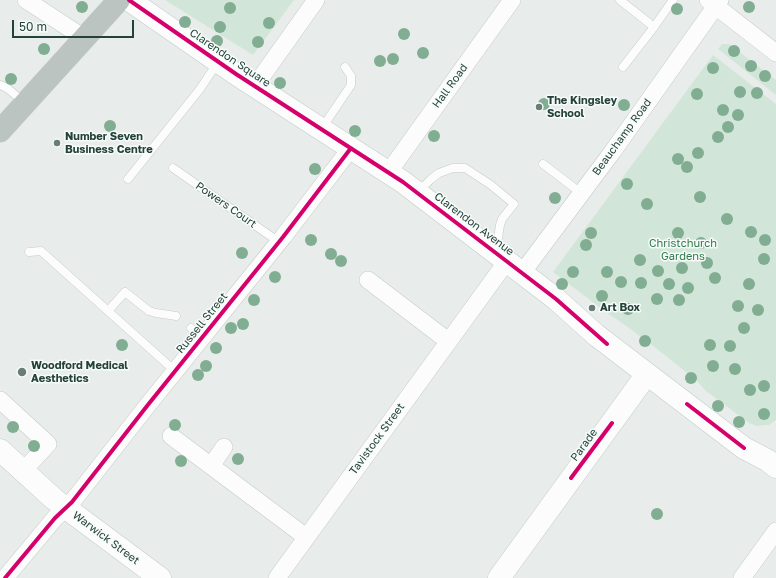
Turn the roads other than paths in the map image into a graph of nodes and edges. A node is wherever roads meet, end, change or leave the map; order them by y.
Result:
1 (26, 0) edge
2 (119, 0) edge
3 (129, 0) edge
4 (316, 0) edge
5 (512, 0) edge
6 (620, 0) edge
7 (673, 0) edge
8 (715, 2) edge
9 (654, 27) junction
10 (84, 38) junction
11 (776, 53) edge
12 (218, 62) junction
13 (345, 67) dead end
14 (623, 67) dead end
15 (0, 85) edge
16 (255, 86) junction
17 (26, 103) junction
18 (321, 129) junction
19 (0, 131) edge
20 (351, 148) junction
21 (543, 164) dead end
22 (173, 168) dead end
23 (388, 173) junction
24 (128, 179) dead end
25 (418, 193) junction
26 (581, 193) junction
27 (279, 242) junction
28 (29, 252) dead end
29 (508, 262) junction
30 (368, 280) dead end
31 (108, 311) junction
32 (176, 316) dead end
33 (448, 341) junction
34 (175, 371) junction
35 (647, 374) junction
36 (0, 400) edge
37 (171, 436) dead end
38 (224, 448) dead end
39 (0, 450) edge
40 (773, 459) edge
41 (211, 466) junction
42 (23, 471) junction
43 (66, 508) junction
44 (776, 531) edge
45 (306, 537) junction
46 (5, 578) edge
47 (160, 578) edge
48 (277, 578) edge
49 (499, 578) edge
50 (742, 578) edge

1 - 10 street
2 - 10 highway
3 - 12 street, Clarendon Square
4 - 16 street, Clarendon Square
5 - 23 street, Hall Road
6 - 9 lane
7 - 9 lane
8 - 11 street
8 - 26 street, Beauchamp Road
9 - 14 lane
10 - 17 highway
12 - 16 street, Clarendon Square
12 - 24 lane
13 - 18 lane
15 - 17 lane
16 - 18 street, Clarendon Square
17 - 19 highway
18 - 20 street, Clarendon Avenue
20 - 23 street, Clarendon Avenue
20 - 27 street, Russell Street
21 - 26 lane
22 - 27 lane, Powers Court
23 - 25 street, Clarendon Avenue
25 - 29 street, Clarendon Avenue
25 - 29 lane
26 - 29 street, Beauchamp Road
27 - 34 street, Russell Street
28 - 31 lane
29 - 33 street, Tavistock Street
29 - 35 street, Clarendon Avenue
30 - 33 street
31 - 32 lane
31 - 34 lane
33 - 45 street, Tavistock Street
34 - 43 street, Russell Street
35 - 40 street, Clarendon Avenue
35 - 49 street, Parade
36 - 42 street
37 - 41 street
38 - 41 street
39 - 42 street, Warwick Street
41 - 45 street
42 - 43 street, Warwick Street
43 - 46 street, Russell Street
43 - 47 street, Warwick Street
44 - 50 street
45 - 48 street, Tavistock Street

